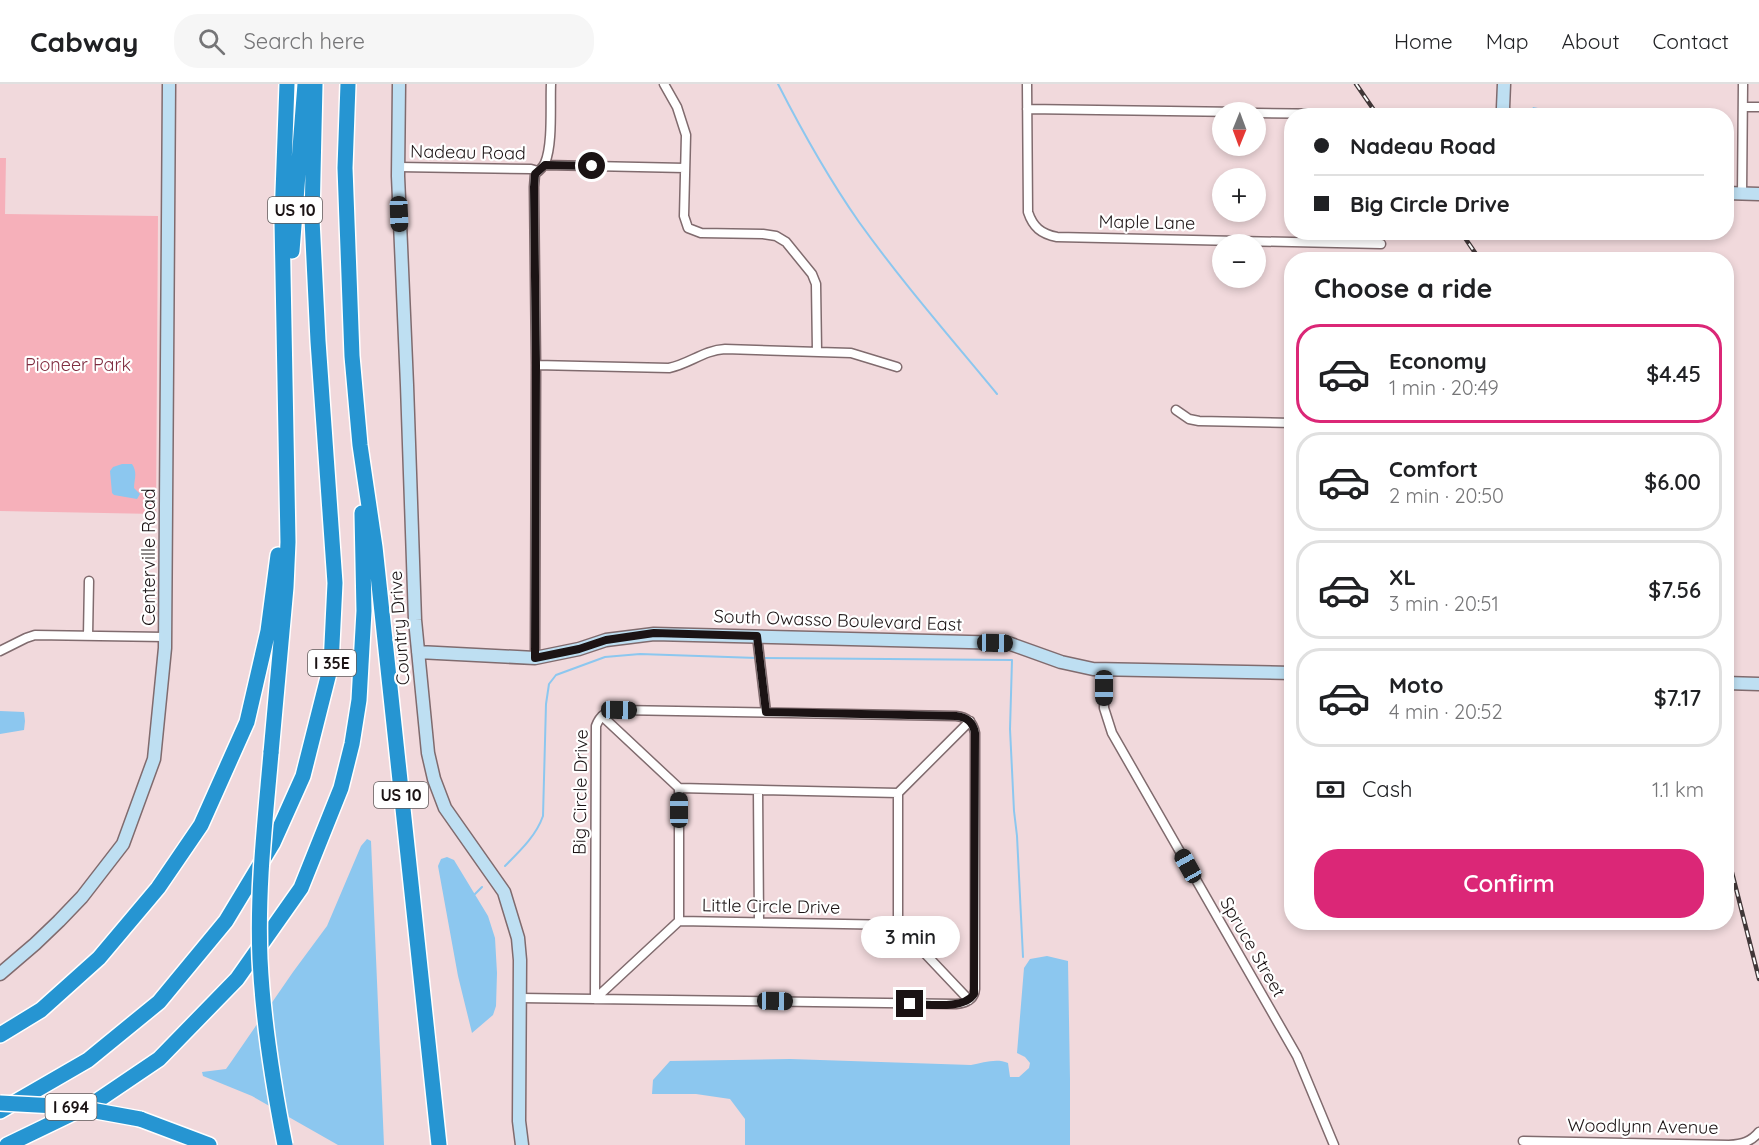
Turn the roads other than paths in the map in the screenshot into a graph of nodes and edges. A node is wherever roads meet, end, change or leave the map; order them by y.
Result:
1 (169, 84) edge
2 (287, 84) edge
3 (305, 84) edge
4 (315, 84) edge
5 (348, 84) edge
6 (399, 84) edge
7 (551, 84) edge
8 (664, 84) edge
9 (1028, 84) edge
10 (1504, 84) edge
11 (1743, 84) edge
12 (1743, 106) junction
13 (1759, 107) edge
14 (1503, 108) edge
15 (1027, 109) junction
16 (1212, 112) edge
17 (1266, 113) edge
18 (1284, 113) edge
19 (398, 167) junction
20 (542, 168) junction
21 (685, 168) junction
22 (1734, 194) edge
23 (1742, 194) junction
24 (1759, 194) edge
25 (1381, 244) dead end
26 (285, 337) junction
27 (817, 351) junction
28 (536, 365) junction
29 (897, 368) dead end
30 (1176, 410) dead end
31 (1284, 423) edge
32 (360, 445) junction
33 (286, 496) junction
34 (90, 580) dead end
35 (88, 636) junction
36 (757, 636) junction
37 (165, 637) junction
38 (0, 651) edge
39 (418, 652) junction
40 (535, 658) junction
41 (1104, 669) junction
42 (1284, 673) edge
43 (1734, 683) edge
44 (1759, 684) edge
45 (766, 712) junction
46 (602, 716) junction
47 (970, 722) junction
48 (679, 788) junction
49 (758, 790) junction
50 (898, 793) junction
51 (679, 921) junction
52 (759, 922) junction
53 (898, 925) junction
54 (0, 974) edge
55 (520, 998) junction
56 (595, 999) junction
57 (969, 1000) junction
58 (0, 1035) edge
59 (0, 1103) edge
60 (0, 1111) edge
61 (1759, 1132) edge
62 (1522, 1141) dead end
63 (7, 1145) edge
64 (209, 1145) edge
65 (285, 1145) edge
66 (439, 1145) edge
67 (522, 1145) edge
68 (1334, 1145) edge

1 - 37 street, Centerville Road
2 - 26 highway
3 - 26 highway, US 10
4 - 60 highway, I 35E
5 - 32 highway, I 35E
6 - 19 street, Country Drive
7 - 20 street
8 - 21 street
9 - 15 street
10 - 14 street
11 - 12 street
12 - 13 street
12 - 23 street
15 - 16 street
15 - 25 street, Maple Lane
17 - 18 street
19 - 20 street, Nadeau Road
19 - 39 street, Country Drive
20 - 21 street, Nadeau Road
20 - 28 street
21 - 27 street
22 - 23 street
23 - 24 street
26 - 33 highway, US 10
27 - 28 street
27 - 29 street
28 - 40 street
30 - 31 street
32 - 63 highway, I 35E
32 - 66 highway, US 10
33 - 58 highway
33 - 65 highway, US 10, bridge
34 - 35 street
35 - 37 street
35 - 38 street
36 - 40 street, South Owasso Boulevard East
36 - 41 street, South Owasso Boulevard East
36 - 45 street
37 - 54 street, Centerville Road
39 - 40 street, South Owasso Boulevard East
39 - 55 street, Country Drive
41 - 42 street, South Owasso Boulevard East
41 - 68 street, Spruce Street
43 - 44 street
45 - 46 street, Big Circle Drive
45 - 47 street, Big Circle Drive
46 - 48 street
46 - 56 street, Big Circle Drive
47 - 50 street
47 - 57 street
48 - 49 street
48 - 51 street, Little Circle Drive
49 - 50 street
49 - 52 street
50 - 53 street
51 - 52 street, Little Circle Drive
51 - 56 street, Little Circle Drive
52 - 53 street, Little Circle Drive
53 - 57 street
55 - 56 street
55 - 67 street, Country Drive
56 - 57 street
59 - 64 highway, I 694, bridge
61 - 62 street, Woodlynn Avenue

